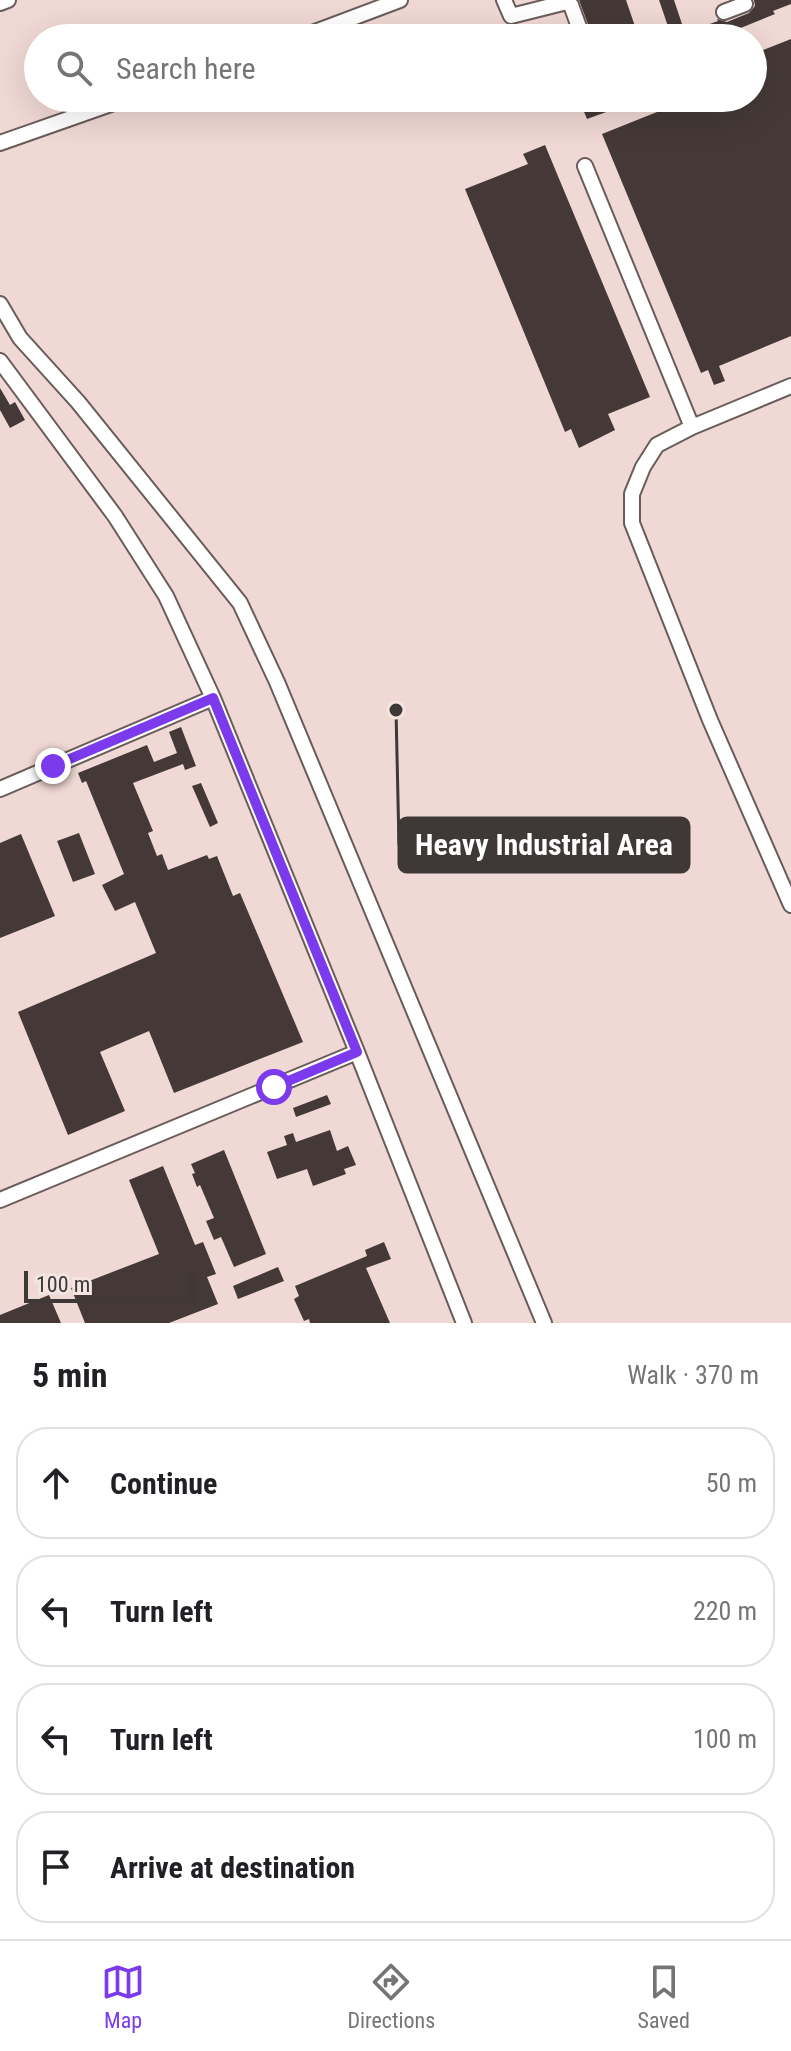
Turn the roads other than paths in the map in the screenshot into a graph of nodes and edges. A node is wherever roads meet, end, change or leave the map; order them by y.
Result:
1 (8, 0) edge
2 (400, 0) edge
3 (504, 0) edge
4 (0, 3) edge
5 (746, 5) edge
6 (724, 12) dead end
7 (336, 24) edge
8 (578, 24) edge
9 (88, 112) edge
10 (0, 143) edge
11 (585, 166) dead end
12 (0, 304) edge
13 (0, 361) edge
14 (791, 386) edge
15 (692, 427) junction
16 (213, 698) junction
17 (0, 789) edge
18 (791, 905) edge
19 (357, 1052) junction
20 (0, 1200) edge
21 (464, 1323) edge
22 (544, 1323) edge

1 - 4 street
2 - 7 street
3 - 8 street
5 - 6 street
9 - 10 street
11 - 15 street
12 - 22 street
13 - 16 street
14 - 15 street
15 - 18 street
16 - 17 street
16 - 19 street
19 - 20 street
19 - 21 street

